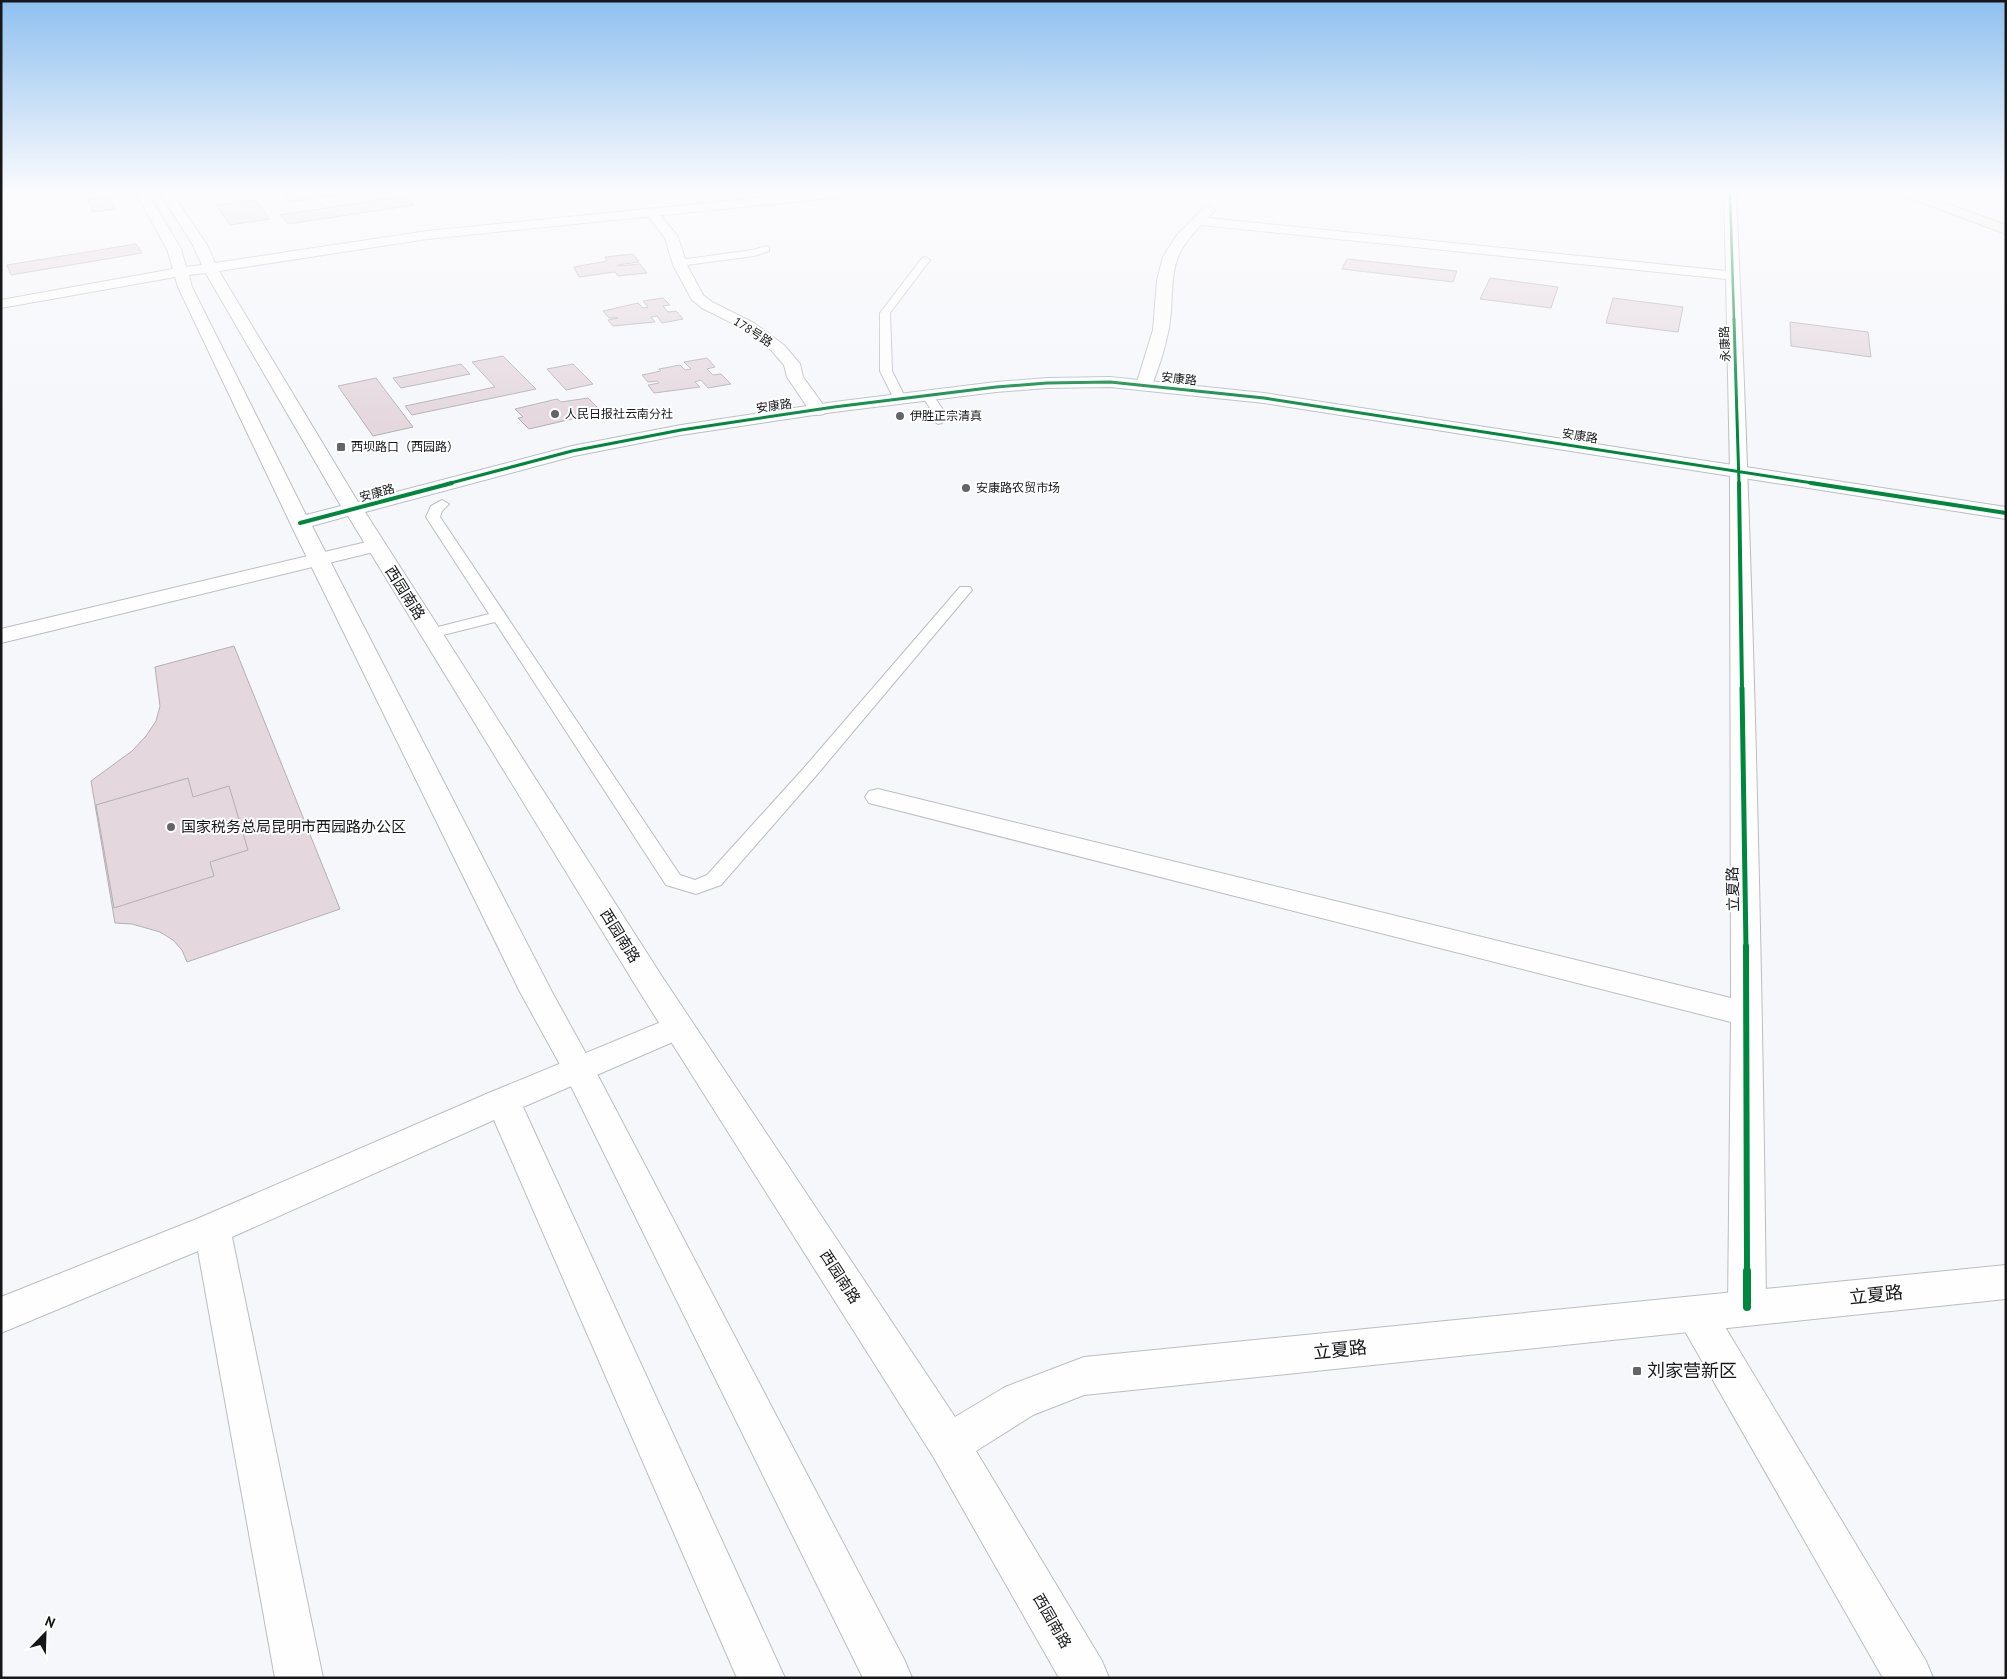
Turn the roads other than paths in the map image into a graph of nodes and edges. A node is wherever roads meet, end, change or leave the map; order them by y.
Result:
1 (171, 268) edge
2 (173, 268) edge
3 (180, 268) edge
4 (211, 268) edge
5 (682, 268) edge
6 (919, 268) edge
7 (1166, 268) edge
8 (1666, 268) edge
9 (1734, 268) edge
10 (1734, 276) junction
11 (1, 293) edge
12 (1, 304) edge
13 (1144, 385) junction
14 (928, 396) junction
15 (900, 399) junction
16 (818, 410) junction
17 (938, 420) dead end
18 (1739, 471) junction
19 (442, 504) dead end
20 (354, 509) junction
21 (2006, 513) edge
22 (300, 522) junction
23 (375, 546) junction
24 (319, 560) junction
25 (965, 590) dead end
26 (499, 616) junction
27 (431, 633) junction
28 (1, 636) edge
29 (878, 797) dead end
30 (1747, 1014) junction
31 (678, 1028) junction
32 (578, 1070) junction
33 (503, 1101) junction
34 (212, 1230) junction
35 (2006, 1282) edge
36 (1747, 1307) junction
37 (1696, 1314) junction
38 (1, 1315) edge
39 (949, 1444) junction
40 (299, 1678) edge
41 (761, 1678) edge
42 (888, 1678) edge
43 (1085, 1678) edge
44 (1909, 1678) edge

1 - 11 street
2 - 12 street
3 - 22 street
4 - 20 street, 西园南路
5 - 16 street, 178号路
6 - 15 lane
7 - 13 street
8 - 10 street
9 - 10 street, 永康路
10 - 18 street, 永康路
13 - 14 street, 安康路
13 - 18 street, 安康路
14 - 15 street, 安康路
14 - 17 lane
15 - 16 street, 安康路
16 - 20 street, 安康路
18 - 21 street, 安康路
18 - 30 street, 立夏路
19 - 26 lane
20 - 22 street, 安康路
20 - 23 street, 西园南路
22 - 24 street
23 - 24 street
23 - 27 street, 西园南路
24 - 28 street
24 - 32 street
25 - 26 lane
26 - 27 lane
27 - 31 street, 西园南路
29 - 30 street
30 - 36 street, 立夏路
31 - 32 street
31 - 39 street, 西园南路
32 - 33 street
32 - 42 street
33 - 34 street
33 - 41 street
34 - 38 street
34 - 40 street
35 - 36 street, 立夏路
36 - 37 street, 立夏路
37 - 39 street, 立夏路
37 - 44 street
39 - 43 street, 西园南路

